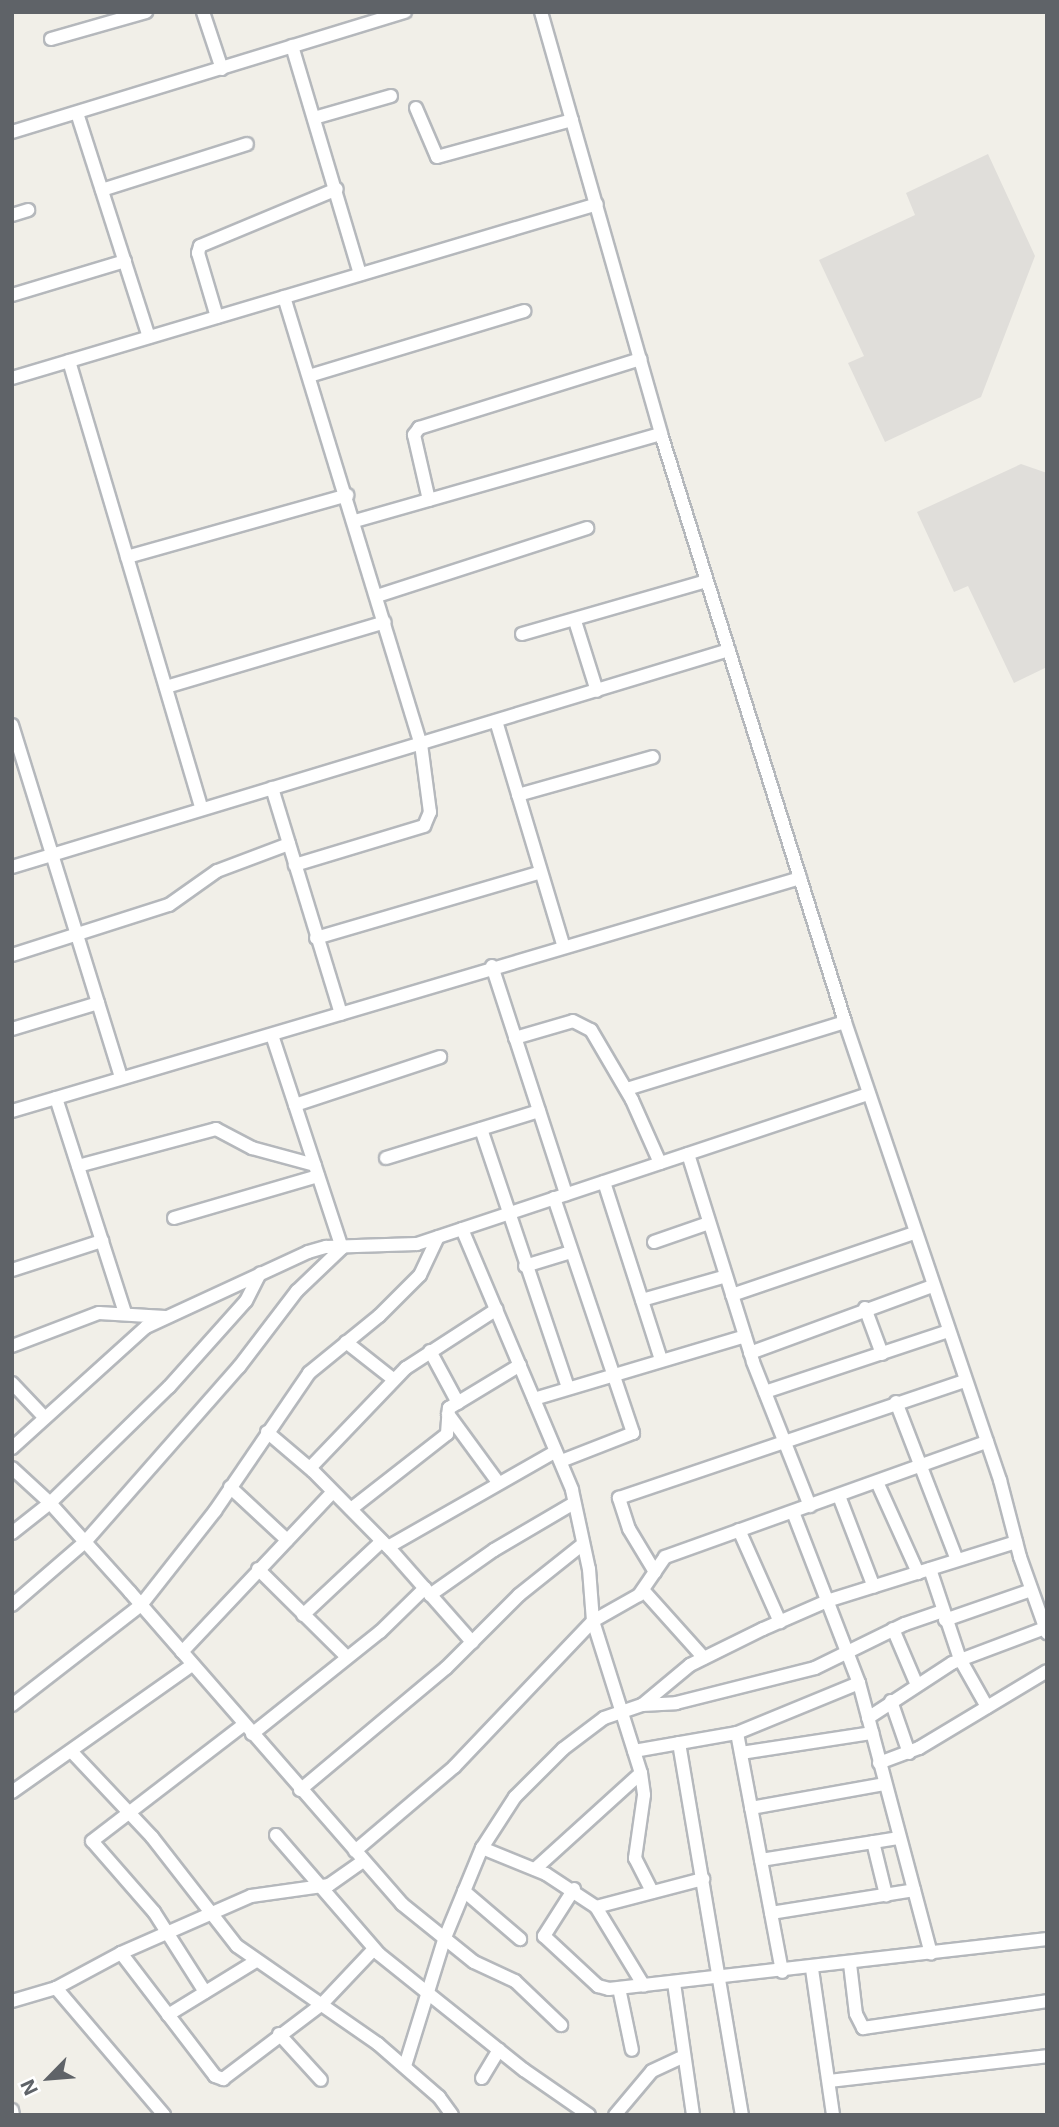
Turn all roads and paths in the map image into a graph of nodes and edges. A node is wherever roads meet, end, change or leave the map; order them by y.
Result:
1 (146, 12) edge
2 (203, 12) edge
3 (405, 12) edge
4 (541, 12) edge
5 (51, 39) dead end
6 (292, 46) junction
7 (222, 69) junction
8 (391, 96) dead end
9 (416, 108) dead end
10 (77, 113) junction
11 (314, 118) junction
12 (572, 120) junction
13 (12, 132) edge
14 (247, 144) dead end
15 (337, 189) junction
16 (102, 190) junction
17 (597, 204) junction
18 (28, 210) dead end
19 (12, 215) edge
20 (125, 261) junction
21 (360, 274) junction
22 (12, 295) edge
23 (284, 297) junction
24 (524, 311) dead end
25 (217, 317) junction
26 (149, 337) junction
27 (640, 359) junction
28 (69, 361) junction
29 (309, 376) junction
30 (12, 377) edge
31 (660, 434) junction
32 (347, 495) junction
33 (429, 500) junction
34 (355, 521) junction
35 (587, 528) dead end
36 (127, 557) junction
37 (707, 580) junction
38 (377, 596) junction
39 (575, 621) junction
40 (385, 622) junction
41 (522, 634) dead end
42 (729, 650) junction
43 (166, 687) junction
44 (597, 691) junction
45 (496, 721) junction
46 (12, 725) edge
47 (421, 744) junction
48 (653, 757) dead end
49 (272, 788) junction
50 (518, 794) junction
51 (202, 809) junction
52 (289, 844) junction
53 (51, 855) junction
54 (295, 865) junction
55 (12, 867) edge
56 (541, 872) junction
57 (800, 878) junction
58 (77, 937) junction
59 (316, 938) junction
60 (563, 945) junction
61 (12, 955) edge
62 (492, 966) junction
63 (98, 1003) junction
64 (341, 1014) junction
65 (845, 1022) junction
66 (12, 1029) edge
67 (272, 1035) junction
68 (515, 1038) junction
69 (440, 1057) dead end
70 (121, 1078) junction
71 (626, 1089) junction
72 (869, 1094) junction
73 (56, 1098) junction
74 (295, 1105) junction
75 (12, 1111) edge
76 (539, 1111) junction
77 (481, 1129) junction
78 (688, 1154) junction
79 (386, 1158) dead end
80 (660, 1163) junction
81 (78, 1166) junction
82 (317, 1170) junction
83 (604, 1182) junction
84 (560, 1196) junction
85 (507, 1214) junction
86 (174, 1218) dead end
87 (709, 1223) junction
88 (462, 1228) junction
89 (914, 1233) junction
90 (438, 1237) junction
91 (102, 1241) junction
92 (654, 1242) dead end
93 (342, 1248) junction
94 (571, 1252) junction
95 (525, 1266) junction
96 (12, 1270) edge
97 (260, 1273) junction
98 (726, 1276) junction
99 (932, 1286) junction
100 (732, 1295) junction
101 (642, 1300) junction
102 (865, 1308) junction
103 (497, 1309) junction
104 (125, 1313) junction
105 (165, 1317) junction
106 (948, 1331) junction
107 (745, 1336) junction
108 (346, 1342) junction
109 (12, 1346) edge
110 (430, 1351) junction
111 (750, 1353) junction
112 (883, 1354) junction
113 (661, 1360) junction
114 (520, 1365) junction
115 (610, 1374) junction
116 (393, 1379) junction
117 (965, 1381) junction
118 (12, 1383) edge
119 (568, 1387) junction
120 (765, 1392) junction
121 (534, 1399) junction
122 (896, 1402) junction
123 (457, 1403) junction
124 (447, 1413) junction
125 (44, 1417) junction
126 (267, 1432) junction
127 (987, 1442) junction
128 (785, 1443) junction
129 (12, 1448) edge
130 (558, 1456) junction
131 (920, 1466) junction
132 (12, 1468) edge
133 (310, 1468) junction
134 (497, 1481) junction
135 (877, 1482) junction
136 (230, 1487) junction
137 (333, 1492) junction
138 (839, 1496) junction
139 (50, 1503) junction
140 (574, 1503) junction
141 (810, 1506) junction
142 (351, 1509) junction
143 (793, 1512) junction
144 (739, 1530) junction
145 (12, 1532) edge
146 (287, 1540) junction
147 (85, 1542) junction
148 (1016, 1542) junction
149 (385, 1544) junction
150 (583, 1544) junction
151 (957, 1560) junction
152 (258, 1569) junction
153 (924, 1571) junction
154 (655, 1572) junction
155 (874, 1587) junction
156 (643, 1590) junction
157 (1031, 1590) junction
158 (428, 1591) junction
159 (827, 1601) junction
160 (12, 1605) edge
161 (141, 1605) junction
162 (303, 1615) junction
163 (944, 1615) junction
164 (593, 1621) junction
165 (780, 1622) junction
166 (893, 1629) junction
167 (1046, 1631) edge
168 (472, 1642) junction
169 (182, 1652) junction
170 (847, 1653) junction
171 (347, 1657) junction
172 (704, 1658) junction
173 (960, 1660) junction
174 (192, 1665) junction
175 (1047, 1671) edge
176 (859, 1683) junction
177 (916, 1684) junction
178 (891, 1701) junction
179 (12, 1705) edge
180 (642, 1705) junction
181 (987, 1707) junction
182 (620, 1710) junction
183 (868, 1718) junction
184 (248, 1729) junction
185 (872, 1733) junction
186 (737, 1734) junction
187 (679, 1743) junction
188 (71, 1751) junction
189 (634, 1751) junction
190 (741, 1753) junction
191 (909, 1753) junction
192 (879, 1763) junction
193 (641, 1773) junction
194 (884, 1784) junction
195 (300, 1790) junction
196 (12, 1792) edge
197 (751, 1808) junction
198 (130, 1814) junction
199 (276, 1835) dead end
200 (899, 1838) junction
201 (873, 1842) junction
202 (481, 1848) junction
203 (355, 1851) junction
204 (761, 1860) junction
205 (363, 1861) junction
206 (535, 1869) junction
207 (703, 1879) junction
208 (318, 1888) junction
209 (573, 1889) junction
210 (914, 1890) junction
211 (464, 1891) junction
212 (652, 1892) junction
213 (886, 1895) junction
214 (596, 1907) junction
215 (771, 1913) junction
216 (212, 1914) junction
217 (168, 1932) junction
218 (520, 1939) dead end
219 (1047, 1939) edge
220 (444, 1940) junction
221 (374, 1949) junction
222 (121, 1953) junction
223 (931, 1954) junction
224 (256, 1961) junction
225 (850, 1964) junction
226 (812, 1969) junction
227 (782, 1972) junction
228 (720, 1978) junction
229 (674, 1983) junction
230 (644, 1986) junction
231 (56, 1988) junction
232 (619, 1989) junction
233 (205, 1992) junction
234 (429, 1992) junction
235 (12, 2001) edge
236 (1047, 2001) edge
237 (321, 2005) junction
238 (168, 2015) junction
239 (561, 2025) dead end
240 (279, 2034) junction
241 (499, 2050) junction
242 (632, 2050) dead end
243 (684, 2056) junction
244 (1047, 2056) edge
245 (405, 2067) junction
246 (482, 2078) dead end
247 (321, 2080) dead end
248 (829, 2081) junction
249 (691, 2114) edge
250 (164, 2115) edge
251 (452, 2115) edge
252 (589, 2115) edge
253 (615, 2115) edge
254 (742, 2115) edge
255 (833, 2115) edge

1 - 5 street
2 - 7 street
3 - 6 street
4 - 12 street
6 - 7 street
6 - 11 street
7 - 10 street
8 - 11 street
9 - 12 street
10 - 13 street
10 - 16 street
11 - 15 street
12 - 17 street
14 - 16 street
15 - 21 street
15 - 25 street
16 - 20 street
17 - 21 street
17 - 27 street
18 - 19 street
20 - 22 street
20 - 26 street
21 - 23 street
23 - 25 street
23 - 29 street
24 - 29 street
25 - 26 street
26 - 28 street
27 - 31 street
27 - 33 street
28 - 30 street
28 - 36 street
29 - 32 street
31 - 33 street
31 - 37 street
32 - 34 street
32 - 36 street
33 - 34 street
34 - 38 street
35 - 38 street
36 - 43 street
37 - 39 street
37 - 42 street
38 - 40 street
39 - 41 street
39 - 44 street
40 - 43 street
40 - 47 street
42 - 44 street
42 - 57 street
43 - 51 street
44 - 45 street
45 - 47 street
45 - 50 street
46 - 53 street
47 - 49 street
47 - 54 street
48 - 50 street
49 - 51 street
49 - 52 street
50 - 56 street
51 - 53 street
52 - 54 street
52 - 58 street
53 - 55 street
53 - 58 street
54 - 59 street
56 - 59 street
56 - 60 street
57 - 60 street
57 - 65 street
58 - 61 street
58 - 63 street
59 - 64 street
60 - 62 street
62 - 64 street
62 - 68 street
63 - 66 street
63 - 70 street
64 - 67 street
65 - 71 street
65 - 72 street
67 - 70 street
67 - 74 street
68 - 71 street
68 - 76 street
69 - 74 street
70 - 73 street
71 - 80 street
72 - 78 street
72 - 89 street
73 - 75 street
73 - 81 street
74 - 82 street
76 - 77 street
76 - 84 street
77 - 79 street
77 - 85 street
78 - 80 street
78 - 87 street
80 - 83 street
81 - 82 street
81 - 91 street
82 - 86 street
82 - 93 street
83 - 84 street
83 - 101 street
84 - 85 street
84 - 94 street
85 - 88 street
85 - 95 street
87 - 92 street
87 - 98 street
88 - 90 street
88 - 103 street
89 - 99 street
89 - 100 street
90 - 93 street
90 - 108 street
91 - 96 street
91 - 104 street
93 - 97 street
93 - 147 street
94 - 95 street
94 - 115 street
95 - 119 street
97 - 105 street
97 - 139 street
98 - 100 street
98 - 101 street
99 - 102 street
99 - 106 street
100 - 107 street
101 - 113 street
102 - 111 street
102 - 112 street
103 - 110 street
103 - 114 street
104 - 105 street
104 - 109 street
105 - 125 street
106 - 112 street
106 - 117 street
107 - 111 street
107 - 113 street
108 - 116 street
108 - 126 street
110 - 116 street
110 - 123 street
111 - 120 street
112 - 120 street
113 - 115 street
114 - 121 street
114 - 123 street
115 - 119 street
115 - 130 street
116 - 133 street
117 - 122 street
117 - 127 street
118 - 125 street
119 - 121 street
120 - 128 street
121 - 130 street
122 - 128 street
122 - 131 street
123 - 124 street
124 - 134 street
124 - 142 street
125 - 129 street
126 - 133 street
126 - 136 street
127 - 131 street
127 - 148 street
128 - 141 street
128 - 154 street
130 - 134 street
130 - 140 street
131 - 135 street
131 - 151 street
132 - 139 street
133 - 137 street
134 - 149 street
135 - 138 street
135 - 153 street
136 - 146 street
136 - 161 street
137 - 142 street
137 - 146 street
138 - 141 street
138 - 155 street
139 - 145 street
139 - 147 street
140 - 150 street
140 - 158 street
141 - 143 street
142 - 149 street
143 - 144 street
143 - 159 street
144 - 154 street
144 - 165 street
146 - 152 street
147 - 160 street
147 - 161 street
148 - 151 street
148 - 157 street
149 - 158 street
149 - 162 street
150 - 164 street
150 - 168 street
151 - 153 street
152 - 162 street
152 - 169 street
153 - 155 street
153 - 163 street
154 - 156 street
155 - 159 street
156 - 164 street
156 - 172 street
157 - 163 street
157 - 167 street
158 - 168 street
158 - 171 street
159 - 165 street
159 - 170 street
161 - 169 street
161 - 179 street
162 - 171 street
163 - 166 street
163 - 173 street
164 - 182 street
164 - 203 street
165 - 172 street
166 - 170 street
166 - 177 street
167 - 173 street
168 - 195 street
169 - 174 street
170 - 176 street
170 - 180 street
171 - 184 street
172 - 180 street
173 - 177 street
173 - 181 street
174 - 184 street
174 - 188 street
175 - 181 street
176 - 183 street
176 - 186 street
177 - 178 street
178 - 183 street
178 - 191 street
180 - 182 street
181 - 191 street
182 - 189 street
182 - 202 street
183 - 185 street
184 - 195 street
184 - 198 street
185 - 190 street
185 - 192 street
186 - 187 street
186 - 190 street
187 - 189 street
187 - 207 street
188 - 196 street
188 - 198 street
189 - 193 street
190 - 197 street
191 - 192 street
192 - 194 street
193 - 206 street
193 - 212 street
194 - 197 street
194 - 200 street
195 - 203 street
197 - 204 street
198 - 216 street
198 - 217 street
199 - 208 street
200 - 201 street
200 - 210 street
201 - 204 street
201 - 213 street
202 - 206 street
202 - 211 street
203 - 205 street
204 - 215 street
205 - 208 street
205 - 220 street
206 - 209 street
207 - 212 street
207 - 228 street
208 - 216 street
208 - 221 street
209 - 214 street
209 - 232 street
210 - 213 street
210 - 223 street
211 - 218 street
211 - 220 street
212 - 214 street
213 - 215 street
214 - 230 street
215 - 227 street
216 - 217 street
216 - 224 street
217 - 222 street
217 - 233 street
219 - 223 street
220 - 234 street
220 - 239 street
221 - 234 street
221 - 237 street
222 - 231 street
222 - 238 street
223 - 225 street
224 - 233 street
224 - 237 street
225 - 226 street
225 - 236 street
226 - 227 street
226 - 248 street
227 - 228 street
228 - 229 street
228 - 254 street
229 - 230 street
229 - 243 street
230 - 232 street
231 - 235 street
231 - 250 street
232 - 242 street
233 - 238 street
234 - 241 street
234 - 245 street
237 - 240 street
237 - 245 street
238 - 240 street
240 - 247 street
241 - 246 street
241 - 252 street
243 - 249 street
243 - 253 street
244 - 248 street
245 - 251 street
248 - 255 street

